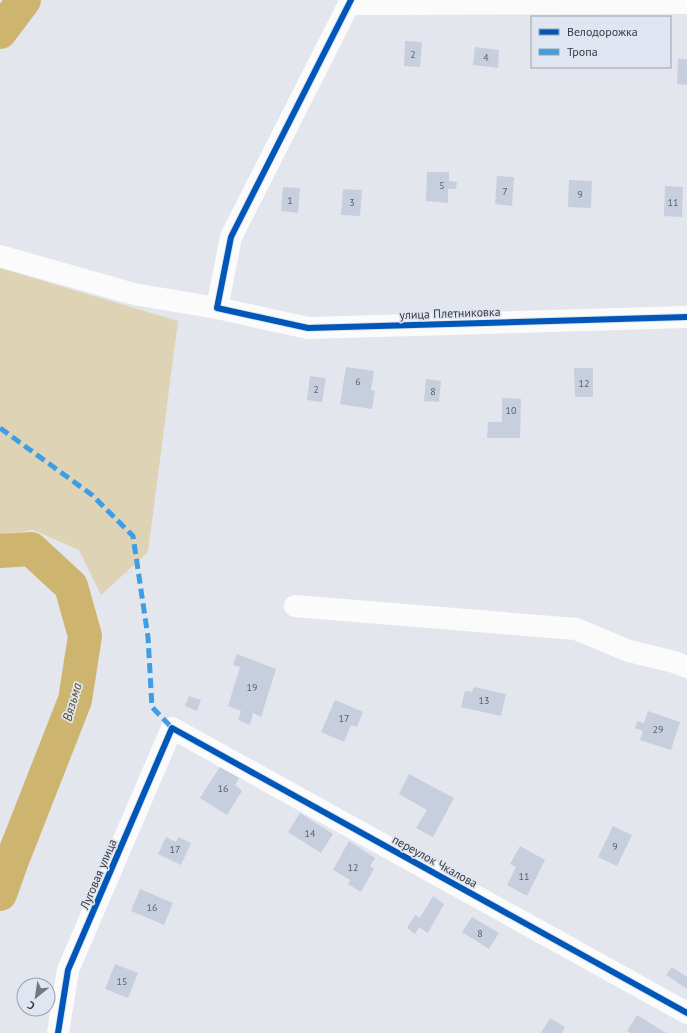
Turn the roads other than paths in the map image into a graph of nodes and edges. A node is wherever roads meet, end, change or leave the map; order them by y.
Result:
1 (350, 2) edge
2 (687, 3) edge
3 (0, 256) edge
4 (217, 308) junction
5 (687, 317) edge
6 (295, 606) dead end
7 (687, 667) edge
8 (172, 728) joint
9 (687, 1013) edge
10 (58, 1033) edge

1 - 2 street
1 - 4 street
3 - 4 street, улица Плетниковка
4 - 5 street, улица Плетниковка
6 - 7 street
8 - 9 street, переулок Чкалова
8 - 10 street, Луговая улица

